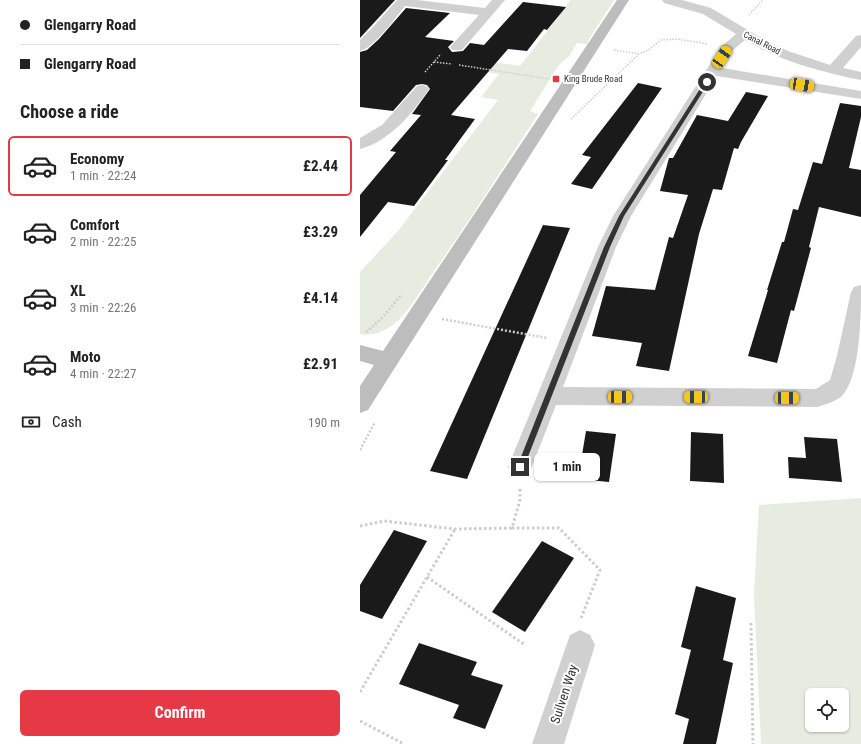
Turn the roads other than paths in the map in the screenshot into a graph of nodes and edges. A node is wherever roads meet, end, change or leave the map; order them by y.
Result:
1 (499, 0) edge
2 (623, 0) edge
3 (668, 0) edge
4 (402, 1) edge
5 (488, 12) junction
6 (744, 34) junction
7 (861, 39) edge
8 (360, 47) edge
9 (457, 47) road end
10 (833, 70) junction
11 (714, 71) junction
12 (861, 76) edge
13 (422, 89) road end
14 (861, 95) edge
15 (360, 144) edge
16 (861, 292) edge
17 (360, 354) edge
18 (388, 360) junction
19 (548, 396) junction
20 (360, 404) edge
21 (520, 467) road end
22 (580, 644) road end
23 (548, 744) edge

1 - 5 street
2 - 18 street
3 - 6 street, Canal Road
4 - 5 street
4 - 8 street
5 - 9 street
6 - 10 street, Canal Road
6 - 11 street
7 - 10 street
10 - 12 street, Canal Road
11 - 14 street
11 - 19 street
13 - 15 street
16 - 19 street
17 - 18 street
18 - 20 street
19 - 21 street
22 - 23 street, Suilven Way

